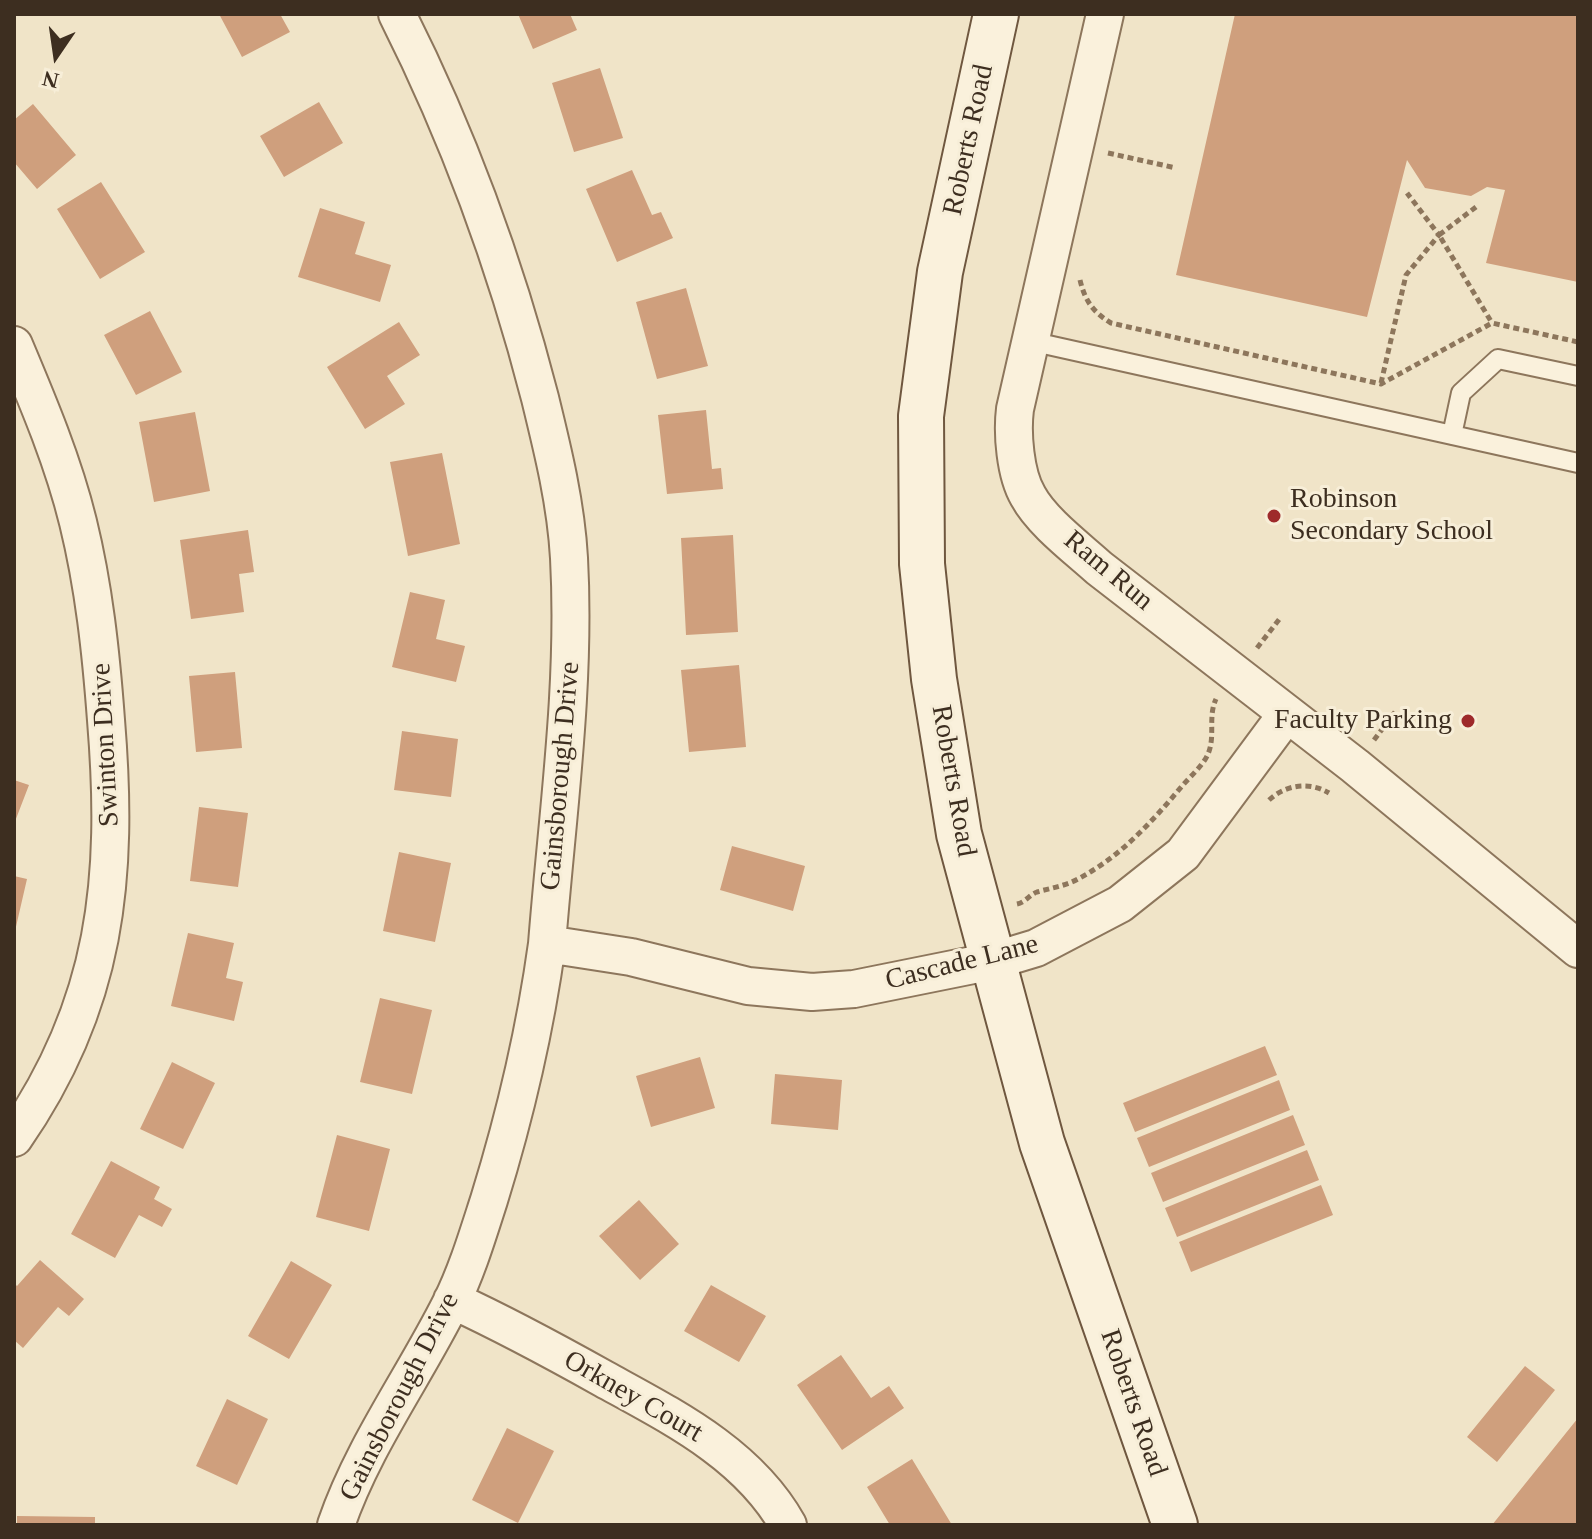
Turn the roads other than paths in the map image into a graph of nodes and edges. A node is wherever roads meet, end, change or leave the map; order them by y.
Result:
1 (397, 14) edge
2 (996, 14) edge
3 (1105, 14) edge
4 (1030, 341) junction
5 (14, 345) edge
6 (1578, 376) edge
7 (1452, 435) junction
8 (1578, 463) edge
9 (1286, 715) junction
10 (547, 944) junction
11 (1578, 949) edge
12 (993, 961) junction
13 (14, 1138) edge
14 (452, 1300) junction
15 (336, 1525) edge
16 (788, 1525) edge
17 (1175, 1525) edge

1 - 10 street, Gainsborough Drive
2 - 12 main road, Roberts Road
3 - 4 street, Ram Run
4 - 7 lane
4 - 9 street, Ram Run
5 - 13 street, Swinton Drive
6 - 7 lane
7 - 8 lane
9 - 11 street, Ram Run
9 - 12 street, Cascade Lane
10 - 12 street, Cascade Lane
10 - 14 street, Gainsborough Drive
12 - 17 main road, Roberts Road
14 - 15 street, Gainsborough Drive
14 - 16 street, Orkney Court

